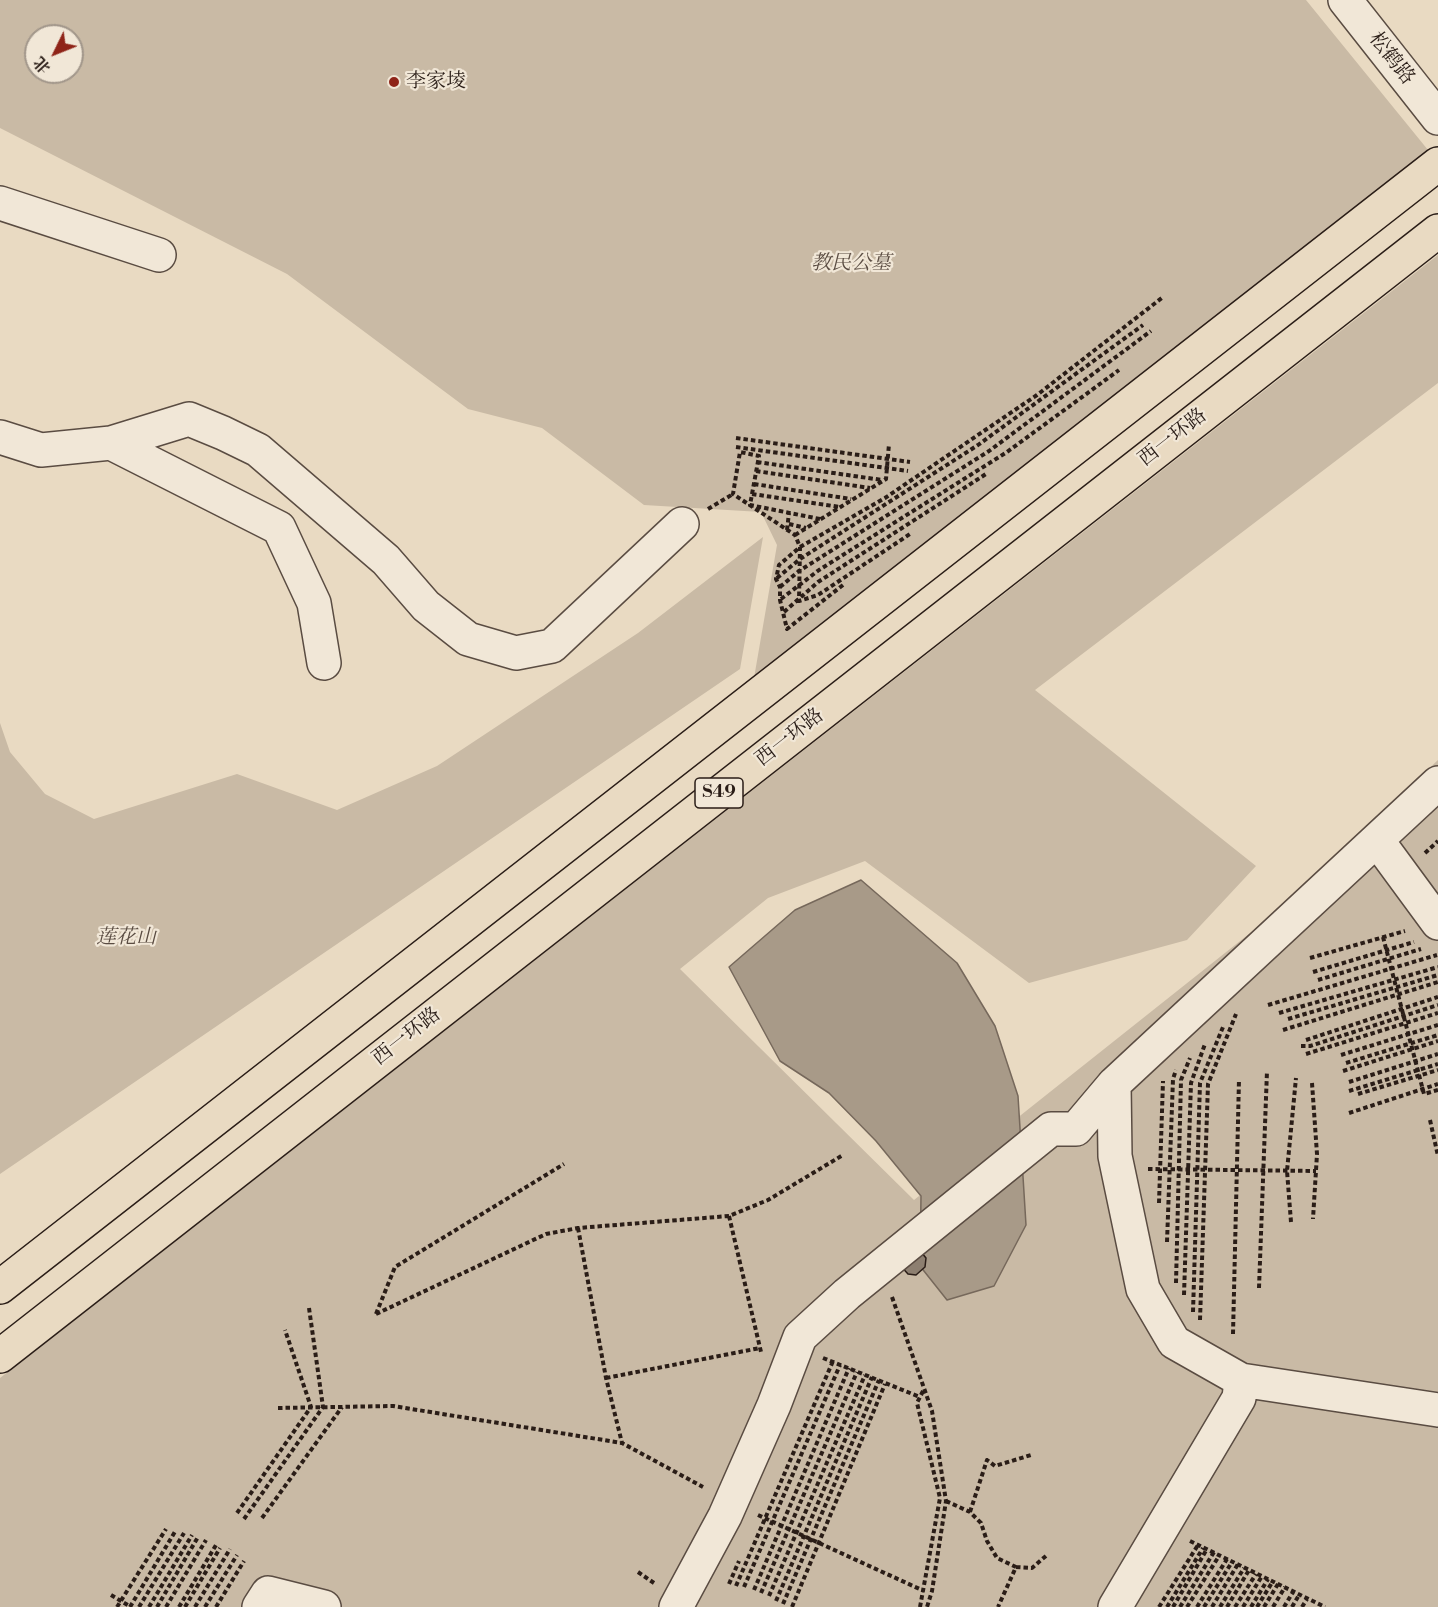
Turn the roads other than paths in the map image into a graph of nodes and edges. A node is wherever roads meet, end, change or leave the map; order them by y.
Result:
1 (1345, 0) edge
2 (1438, 118) edge
3 (1438, 164) edge
4 (0, 203) edge
5 (1438, 231) edge
6 (159, 255) dead end
7 (0, 436) edge
8 (111, 443) junction
9 (682, 524) dead end
10 (324, 663) dead end
11 (1438, 783) edge
12 (1377, 840) junction
13 (1430, 933) edge
14 (1114, 1084) junction
15 (0, 1287) edge
16 (0, 1356) edge
17 (1240, 1380) junction
18 (1438, 1410) edge
19 (260, 1607) edge
20 (324, 1607) edge
21 (676, 1607) edge
22 (1115, 1607) edge

1 - 2 street, 松鹤路
3 - 15 highway, S49
4 - 6 street
5 - 16 highway, 西一环路 / S49
7 - 8 street
8 - 9 street
8 - 10 street
11 - 12 street
12 - 13 street
12 - 14 street
14 - 17 street
14 - 21 street
17 - 18 street
17 - 22 street
19 - 20 street

